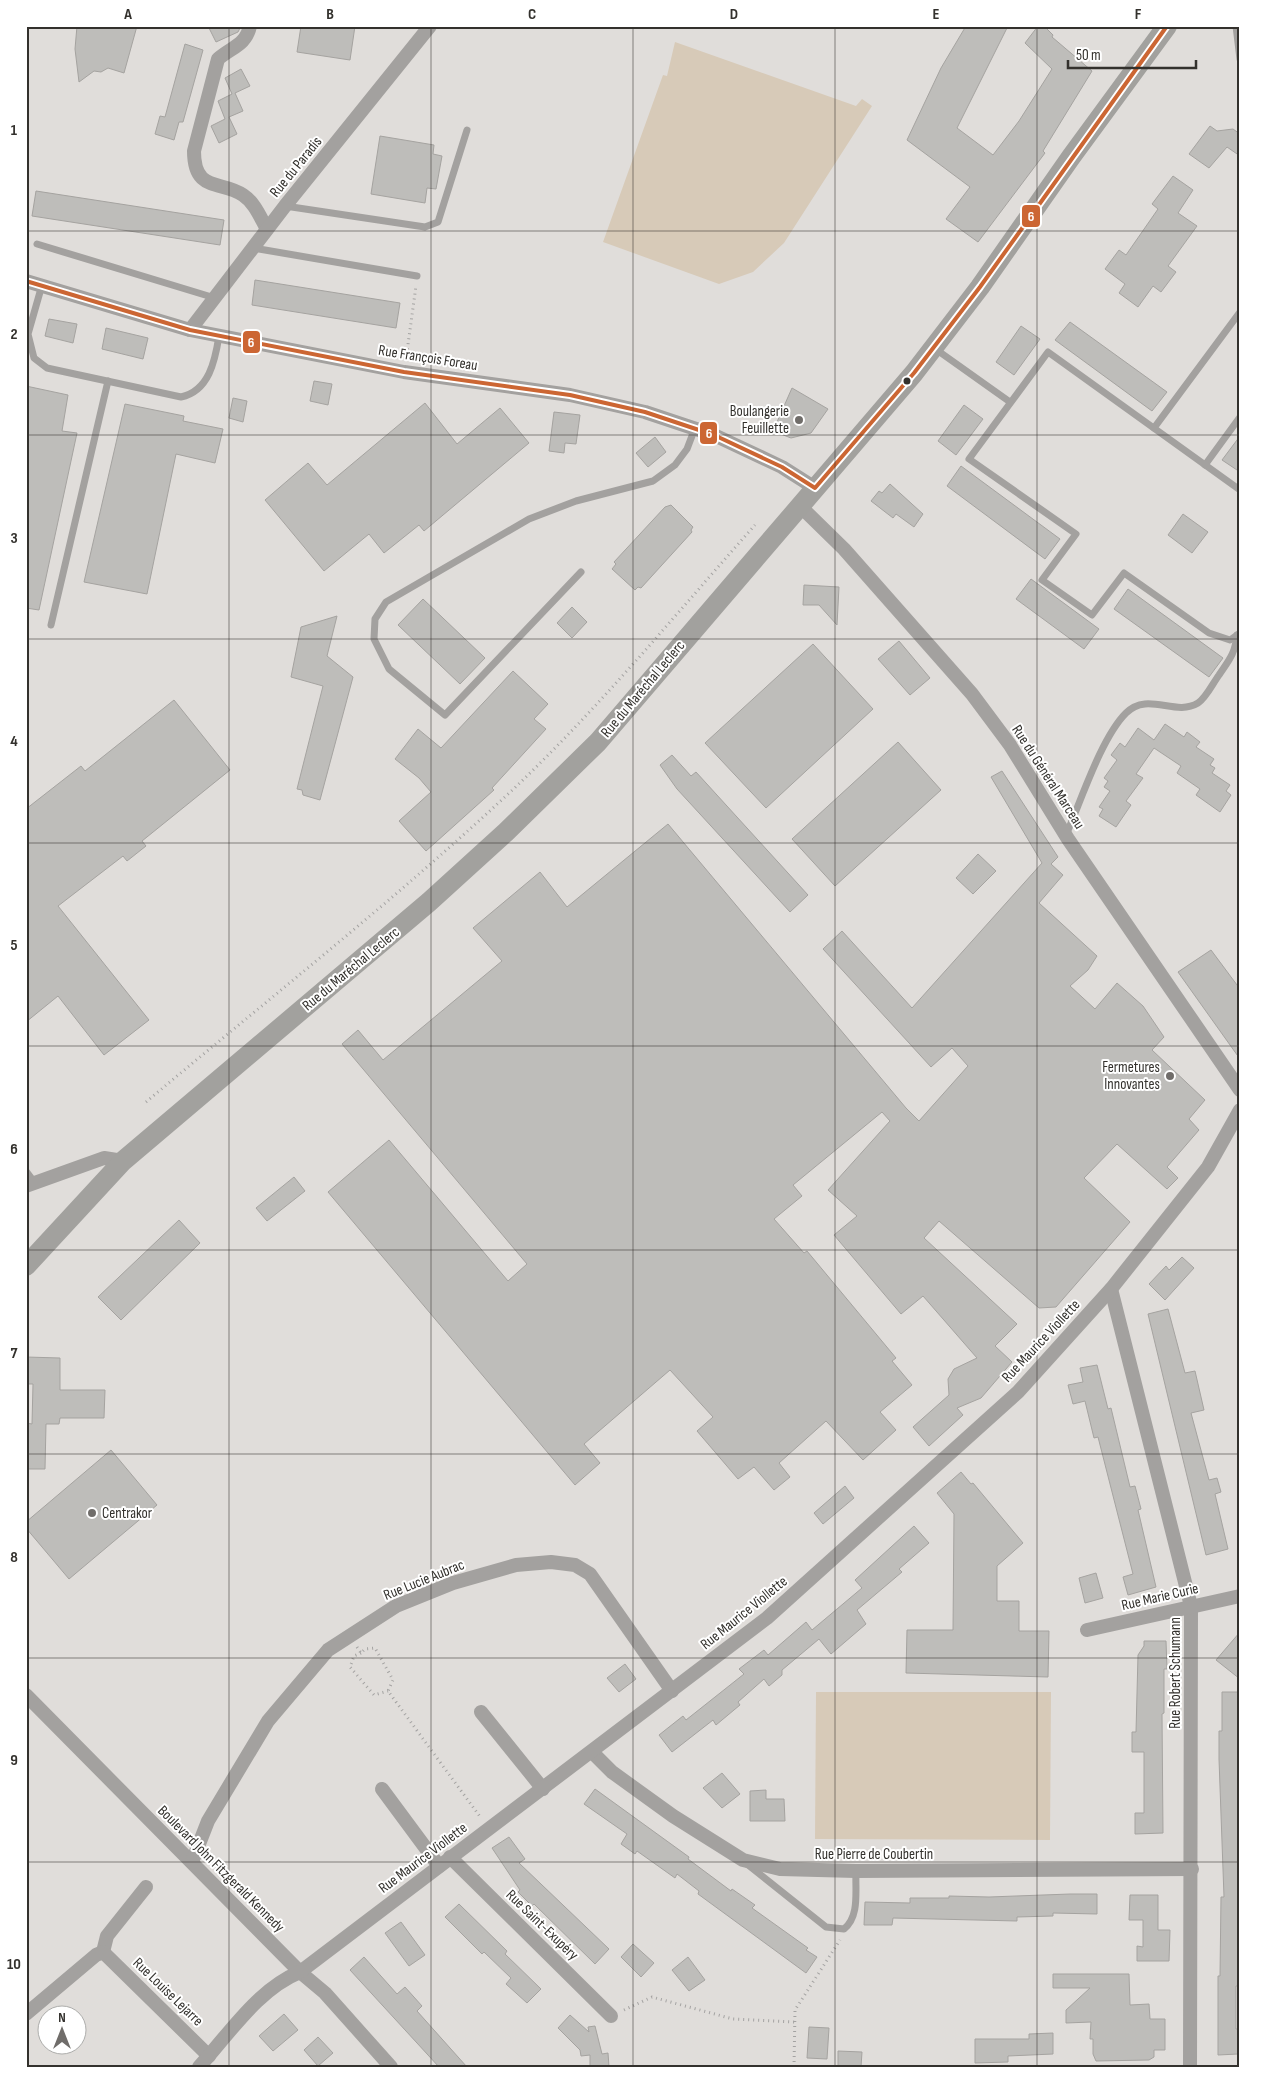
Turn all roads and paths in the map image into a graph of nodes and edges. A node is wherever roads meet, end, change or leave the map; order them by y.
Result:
1 (250, 26) edge
2 (430, 26) edge
3 (1167, 26) edge
4 (1236, 26) edge
5 (1240, 59) edge
6 (467, 130) dead end
7 (285, 206) junction
8 (267, 229) junction
9 (37, 244) dead end
10 (253, 248) junction
11 (417, 276) joint
12 (26, 281) edge
13 (42, 285) junction
14 (215, 298) junction
15 (1240, 312) edge
16 (190, 330) junction
17 (219, 336) junction
18 (934, 348) junction
19 (404, 372) junction
20 (108, 382) junction
21 (1010, 402) junction
22 (1240, 417) edge
23 (695, 428) junction
24 (1154, 428) junction
25 (1205, 465) junction
26 (815, 488) junction
27 (1240, 490) edge
28 (800, 506) junction
29 (755, 525) dead end
30 (581, 572) dead end
31 (51, 625) dead end
32 (1238, 634) edge
33 (1066, 836) junction
34 (1237, 1080) edge
35 (146, 1102) dead end
36 (1240, 1110) edge
37 (123, 1161) junction
38 (26, 1171) edge
39 (31, 1185) edge
40 (26, 1266) edge
41 (1111, 1289) junction
42 (1240, 1596) edge
43 (1192, 1606) junction
44 (1087, 1630) dead end
45 (350, 1636) junction
46 (361, 1653) junction
47 (388, 1691) junction
48 (672, 1691) junction
49 (26, 1695) edge
50 (481, 1712) dead end
51 (592, 1752) junction
52 (382, 1789) dead end
53 (543, 1789) junction
54 (489, 1829) junction
55 (450, 1857) junction
56 (743, 1860) junction
57 (192, 1862) junction
58 (439, 1866) junction
59 (1192, 1870) junction
60 (856, 1871) junction
61 (146, 1887) dead end
62 (844, 1929) junction
63 (104, 1952) junction
64 (300, 1972) junction
65 (26, 2014) edge
66 (611, 2016) joint
67 (795, 2022) junction
68 (209, 2056) junction
69 (199, 2067) edge
70 (391, 2067) edge
71 (794, 2067) edge
72 (1190, 2067) edge

1 - 8 street
2 - 7 street, Rue du Paradis
3 - 18 main road, Rue du Maréchal Leclerc
4 - 5 lane
6 - 7 lane
7 - 8 street, Rue du Paradis
8 - 10 street, Rue du Paradis
9 - 14 lane
10 - 11 lane
10 - 14 street, Rue du Paradis
11 - 19 path
12 - 13 street, Rue François Foreau
13 - 16 street, Rue François Foreau
13 - 20 lane
14 - 16 street, Rue du Paradis
15 - 24 lane
16 - 17 street, Rue François Foreau
17 - 19 street, Rue François Foreau
17 - 20 lane
18 - 21 lane
18 - 26 main road, Rue du Maréchal Leclerc
19 - 23 street, Rue François Foreau
20 - 31 lane
21 - 24 lane
21 - 32 lane
22 - 25 lane
23 - 26 street, Rue François Foreau
23 - 30 lane
24 - 25 lane
25 - 27 lane
26 - 28 main road, Rue du Maréchal Leclerc
28 - 33 street, Rue du Général Marceau
28 - 37 main road, Rue du Maréchal Leclerc
29 - 35 path
32 - 33 lane
33 - 34 street, Rue du Général Marceau
36 - 41 street, Rue Maurice Viollette
37 - 39 street
37 - 40 main road, Rue du Maréchal Leclerc
38 - 39 lane
41 - 43 street, Rue Robert Schumann
41 - 48 street, Rue Maurice Viollette
42 - 43 street, Rue Marie Curie
43 - 44 street, Rue Marie Curie
43 - 59 street, Rue Robert Schumann
45 - 46 path
45 - 48 street, Rue Lucie Aubrac
45 - 57 street, Rue Lucie Aubrac
46 - 47 path
46 - 47 path
47 - 54 path
48 - 51 street, Rue Maurice Viollette
49 - 57 street, Boulevard John Fitzgerald Kennedy
50 - 53 street
51 - 53 street, Rue Maurice Viollette
51 - 56 street, Rue Pierre de Coubertin
52 - 58 street
53 - 54 street, Rue Maurice Viollette
54 - 55 street, Rue Maurice Viollette
55 - 58 street, Rue Maurice Viollette
55 - 66 street, Rue Saint-Exupéry
56 - 60 street, Rue Pierre de Coubertin
56 - 62 lane
57 - 64 street, Boulevard John Fitzgerald Kennedy
58 - 64 street, Rue Maurice Viollette
59 - 60 street, Rue Pierre de Coubertin
59 - 72 street, Rue Robert Schumann
60 - 62 lane
61 - 63 street
62 - 67 path
63 - 65 street
63 - 68 street, Rue Louise Lejarre
64 - 68 street, Rue Maurice Viollette
64 - 70 street, Boulevard John Fitzgerald Kennedy
66 - 67 path
67 - 71 path
68 - 69 street, Rue Maurice Viollette

